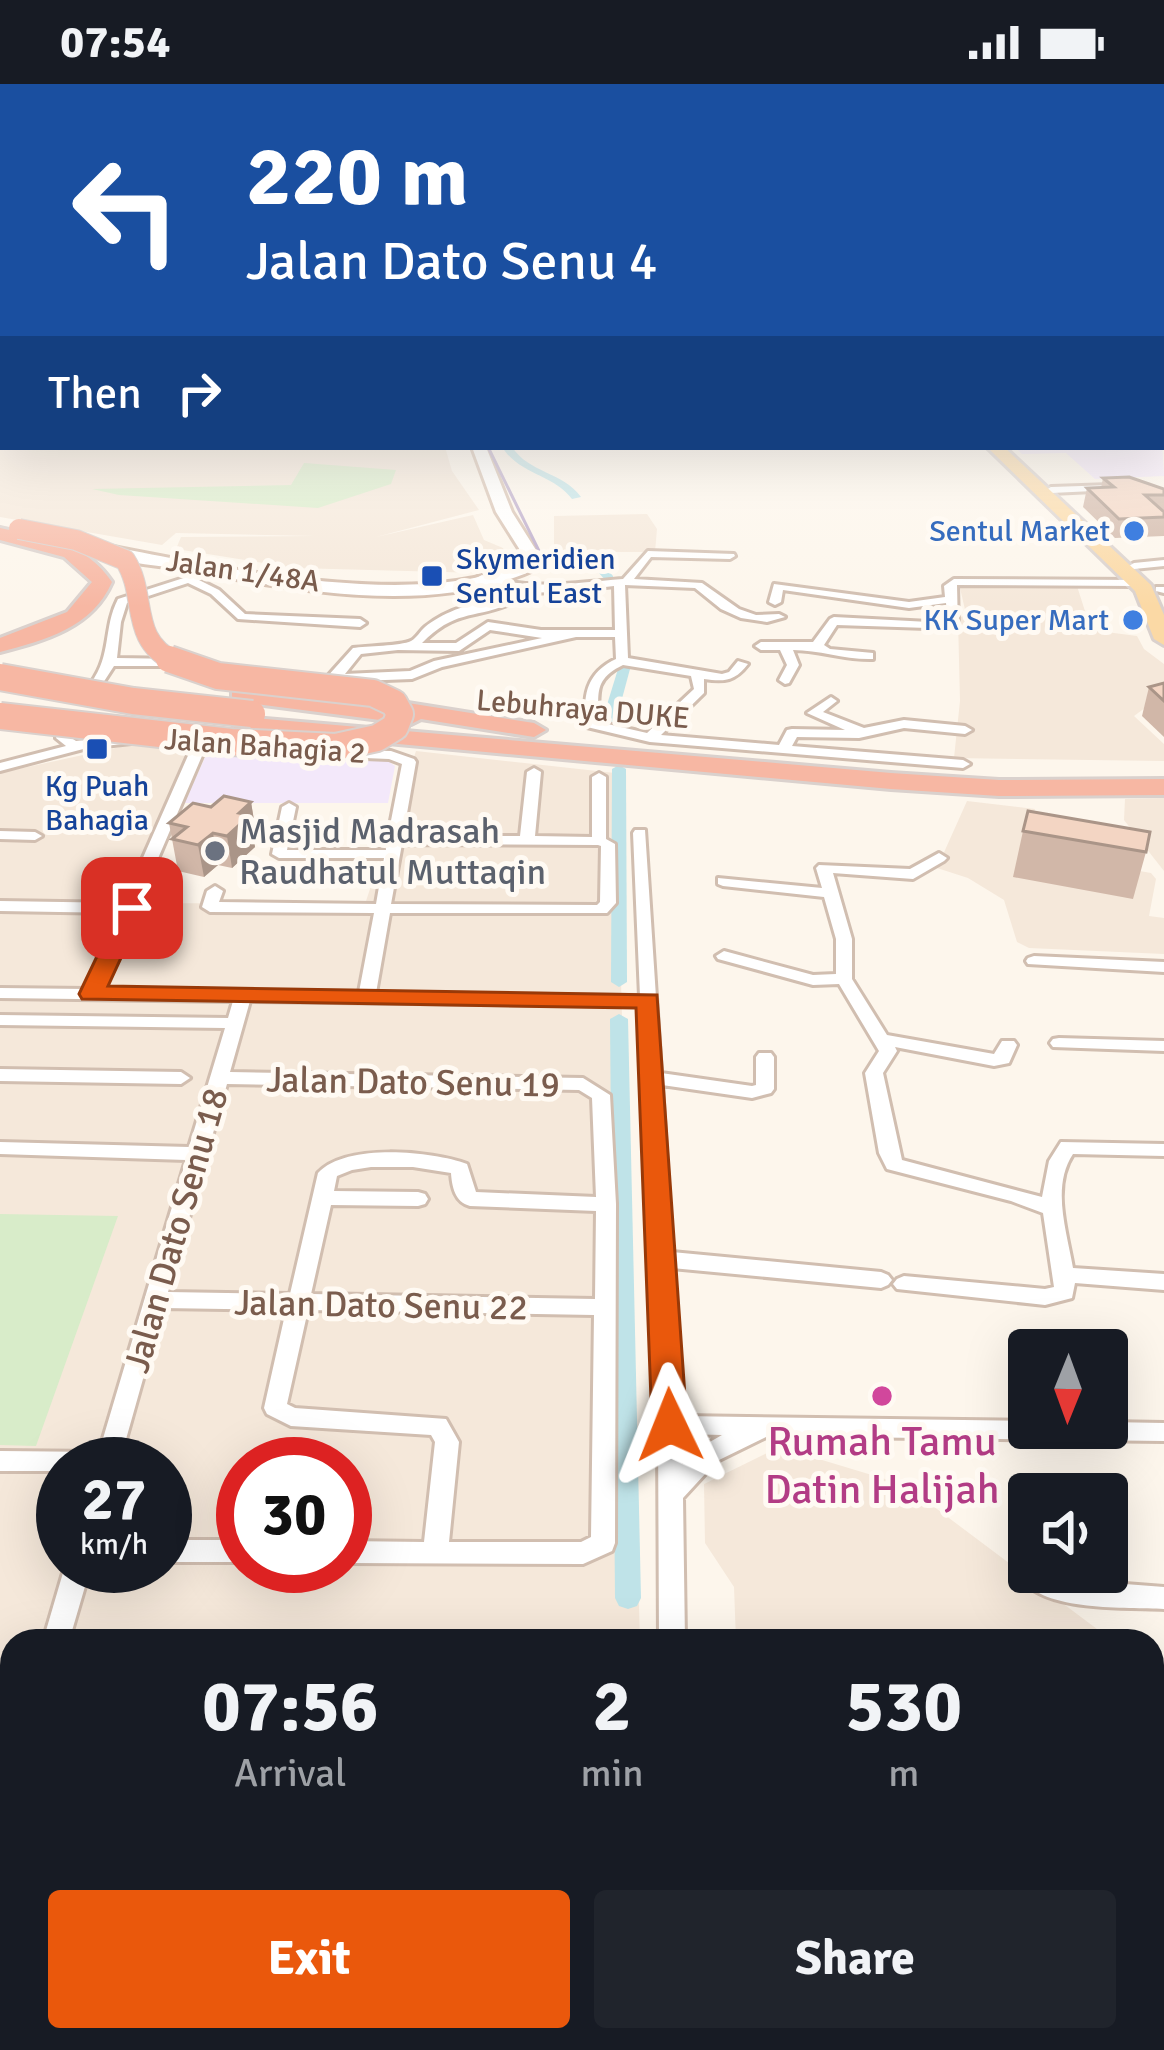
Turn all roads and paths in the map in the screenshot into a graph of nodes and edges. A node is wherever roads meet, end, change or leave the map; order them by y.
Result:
1 (464, 450) edge
2 (480, 450) edge
3 (998, 450) edge
4 (1009, 450) edge
5 (1125, 488) edge
6 (1051, 490) junction
7 (3, 530) edge
8 (730, 556) dead end
9 (1164, 563) edge
10 (218, 570) junction
11 (192, 580) junction
12 (501, 580) junction
13 (623, 582) junction
14 (1150, 585) edge
15 (952, 599) junction
16 (776, 602) dead end
17 (501, 604) dead end
18 (779, 616) dead end
19 (1164, 618) edge
20 (360, 623) dead end
21 (579, 633) junction
22 (621, 633) junction
23 (1164, 639) edge
24 (821, 640) junction
25 (0, 642) edge
26 (761, 646) dead end
27 (785, 646) junction
28 (412, 647) junction
29 (445, 648) junction
30 (869, 656) dead end
31 (622, 661) junction
32 (112, 662) junction
33 (438, 664) junction
34 (742, 664) dead end
35 (0, 671) edge
36 (698, 676) junction
37 (335, 678) junction
38 (784, 680) dead end
39 (98, 683) dead end
40 (0, 694) edge
41 (831, 701) dead end
42 (245, 715) junction
43 (0, 716) edge
44 (965, 730) dead end
45 (863, 732) junction
46 (200, 742) junction
47 (652, 743) junction
48 (81, 746) junction
49 (784, 748) junction
50 (407, 750) junction
51 (0, 767) edge
52 (534, 772) dead end
53 (962, 774) junction
54 (599, 776) dead end
55 (1164, 776) edge
56 (1164, 787) edge
57 (289, 807) dead end
58 (640, 833) dead end
59 (0, 835) edge
60 (35, 836) dead end
61 (527, 841) junction
62 (599, 842) junction
63 (391, 847) junction
64 (939, 858) dead end
65 (723, 881) dead end
66 (215, 891) dead end
67 (829, 893) junction
68 (0, 906) edge
69 (132, 908) junction
70 (380, 909) junction
71 (724, 956) dead end
72 (1034, 961) dead end
73 (1164, 968) edge
74 (844, 980) junction
75 (92, 994) junction
76 (243, 996) junction
77 (367, 996) junction
78 (2, 997) edge
79 (648, 1001) junction
80 (0, 1020) edge
81 (236, 1023) junction
82 (885, 1040) junction
83 (1059, 1043) dead end
84 (1008, 1045) dead end
85 (1164, 1046) edge
86 (765, 1057) dead end
87 (0, 1075) edge
88 (182, 1078) dead end
89 (220, 1078) junction
90 (656, 1078) junction
91 (0, 1148) edge
92 (1164, 1150) edge
93 (197, 1154) junction
94 (322, 1198) junction
95 (418, 1199) dead end
96 (606, 1204) junction
97 (1054, 1209) junction
98 (662, 1259) junction
99 (1064, 1275) junction
100 (1164, 1282) edge
101 (155, 1300) junction
102 (297, 1303) junction
103 (606, 1307) junction
104 (670, 1425) junction
105 (780, 1426) junction
106 (1164, 1432) edge
107 (115, 1437) edge
108 (0, 1462) edge
109 (36, 1462) edge
110 (672, 1495) junction
111 (372, 1552) edge
112 (435, 1552) junction
113 (70, 1593) edge
114 (1096, 1593) edge
115 (1164, 1598) edge
116 (60, 1629) edge
117 (672, 1629) edge

1 - 12 main road
2 - 12 main road
3 - 14 main road
4 - 6 main road
5 - 6 street
6 - 14 main road
7 - 10 main road, Jalan 1/48A
7 - 12 main road, Jalan 1/48A
7 - 25 highway
7 - 43 highway, bridge
7 - 47 highway, bridge
8 - 13 street
9 - 14 street
10 - 11 street
10 - 12 main road, Jalan 1/48A
11 - 20 street
11 - 32 street
12 - 13 street
13 - 18 street
13 - 22 street
14 - 15 street
14 - 19 main road
14 - 23 main road
15 - 16 street
15 - 24 street
17 - 28 street
21 - 22 street
21 - 29 street
21 - 33 street
22 - 31 street
24 - 27 street
24 - 30 street
26 - 27 street
27 - 38 street
28 - 29 street
28 - 37 street
29 - 33 street
31 - 36 street
31 - 47 street
32 - 37 street
32 - 39 street
33 - 37 street
34 - 36 street
35 - 42 highway, bridge
35 - 42 highway, Lebuhraya DUKE, bridge
36 - 47 street
40 - 42 highway, Lebuhraya DUKE
41 - 45 street
42 - 43 highway, bridge
42 - 47 highway
42 - 47 highway, Lebuhraya DUKE
42 - 50 highway, Lebuhraya DUKE
43 - 48 street
44 - 45 street
45 - 49 street
46 - 48 street, Jalan Bahagia 2
46 - 50 street, Jalan Bahagia 2
46 - 69 street
47 - 49 street
47 - 53 highway, Lebuhraya DUKE
48 - 51 street, Jalan Bahagia 2
49 - 53 street
50 - 53 highway, Lebuhraya DUKE
50 - 63 street
52 - 61 street
53 - 55 highway, Lebuhraya DUKE
53 - 56 highway, Lebuhraya DUKE
54 - 62 street
57 - 63 street
58 - 79 street
59 - 60 street
61 - 62 street
61 - 63 street
62 - 70 street
63 - 70 street
64 - 67 street
65 - 67 street
66 - 70 street
67 - 74 street
68 - 69 street
69 - 75 street
70 - 77 street
71 - 74 street
72 - 73 street
74 - 82 street
75 - 76 street
75 - 78 street
76 - 77 street
76 - 81 street, Jalan Dato Senu 18
77 - 79 street
79 - 90 street
80 - 81 street
81 - 89 street, Jalan Dato Senu 18
82 - 84 street
82 - 97 street
83 - 85 street
86 - 90 street
87 - 88 street
89 - 93 street, Jalan Dato Senu 18
89 - 96 street, Jalan Dato Senu 19
90 - 98 street
91 - 93 street
92 - 97 street
93 - 101 street, Jalan Dato Senu 18
94 - 95 street
94 - 96 street
94 - 102 street
96 - 103 street
97 - 99 street
98 - 99 street
98 - 104 street
99 - 100 street
101 - 102 street, Jalan Dato Senu 22
101 - 107 street, Jalan Dato Senu 18
102 - 103 street, Jalan Dato Senu 22
102 - 112 street
103 - 112 street
104 - 105 street
104 - 110 street
105 - 106 street
105 - 110 street
108 - 109 street
110 - 117 street
111 - 112 street
113 - 116 street
114 - 115 street

